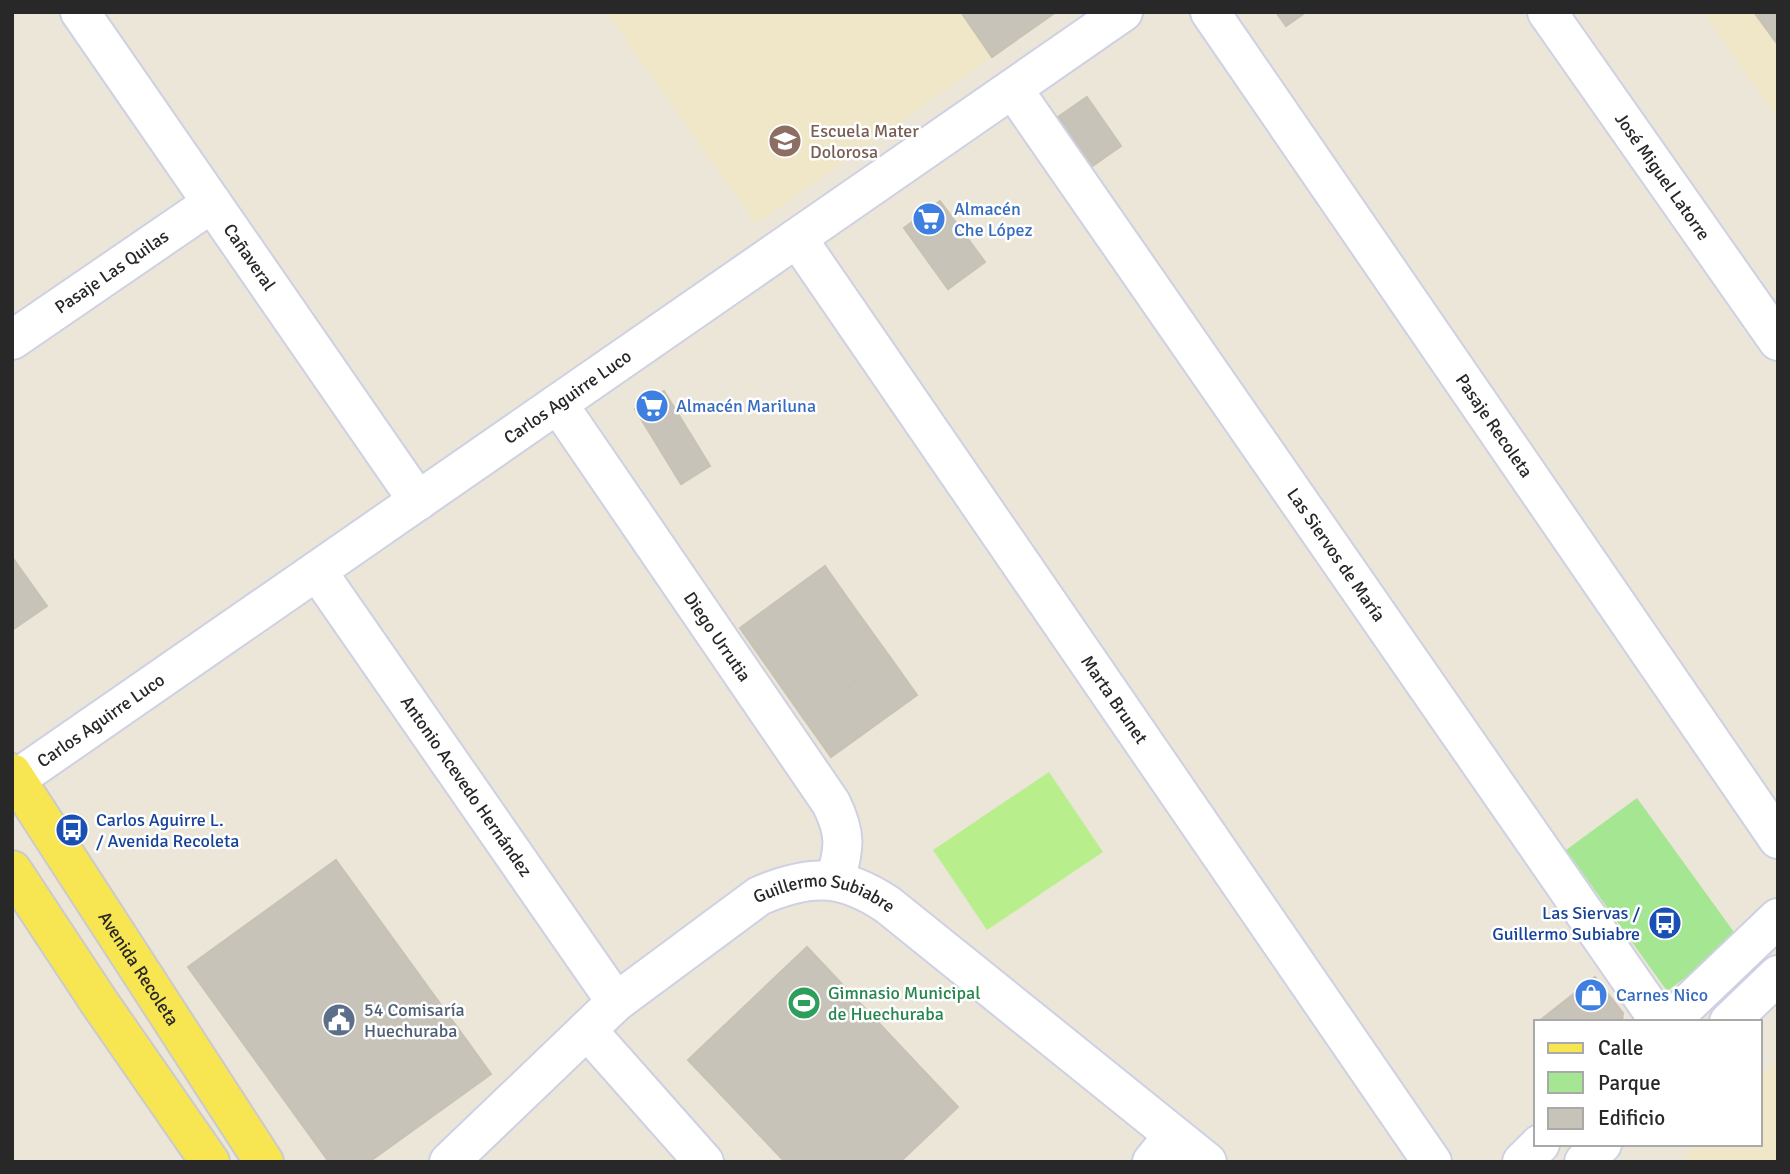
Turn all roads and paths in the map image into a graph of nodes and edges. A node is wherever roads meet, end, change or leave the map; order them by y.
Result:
1 (80, 12) edge
2 (1123, 12) edge
3 (1210, 12) edge
4 (1547, 12) edge
5 (1013, 89) junction
6 (212, 203) junction
7 (797, 238) junction
8 (12, 340) edge
9 (1778, 341) edge
10 (558, 404) junction
11 (418, 501) junction
12 (317, 571) junction
13 (14, 778) edge
14 (1778, 839) edge
15 (835, 880) junction
16 (18, 891) edge
17 (1778, 918) edge
18 (1778, 975) edge
19 (146, 980) junction
20 (99, 1002) junction
21 (616, 1002) junction
22 (1659, 1020) edge
23 (1670, 1020) edge
24 (1731, 1020) edge
25 (587, 1030) junction
26 (226, 1104) junction
27 (1538, 1146) edge
28 (1600, 1146) edge
29 (1163, 1149) edge
30 (191, 1153) edge
31 (264, 1162) edge
32 (449, 1162) edge
33 (704, 1162) edge
34 (1206, 1162) edge
35 (1432, 1162) edge
36 (1522, 1162) edge
37 (1584, 1162) edge

1 - 6 street, Cañaveral
2 - 5 street, Carlos Aguirre Luco
3 - 14 street, Pasaje Recoleta
4 - 9 street, José Miguel Latorre
5 - 7 street, Carlos Aguirre Luco
5 - 22 street, Las Siervos de María
6 - 8 street, Pasaje Las Quilas
6 - 11 street, Cañaveral
7 - 10 street, Carlos Aguirre Luco
7 - 35 street, Marta Brunet
10 - 11 street, Carlos Aguirre Luco
10 - 15 street, Diego Urrutia
11 - 12 street, Carlos Aguirre Luco
12 - 13 street, Carlos Aguirre Luco
12 - 21 street, Antonio Acevedo Hernández
13 - 19 main road, Avenida Recoleta
15 - 21 street, Guillermo Subiabre
15 - 29 street, Guillermo Subiabre
16 - 20 main road
17 - 23 street
18 - 24 street
19 - 20 main road
19 - 26 main road, Avenida Recoleta
20 - 30 main road
21 - 25 street, Guillermo Subiabre
25 - 32 street, Guillermo Subiabre
25 - 33 street
26 - 30 main road
26 - 31 main road, Avenida Recoleta
27 - 36 street
28 - 37 street
29 - 34 street, Guillermo Subiabre

